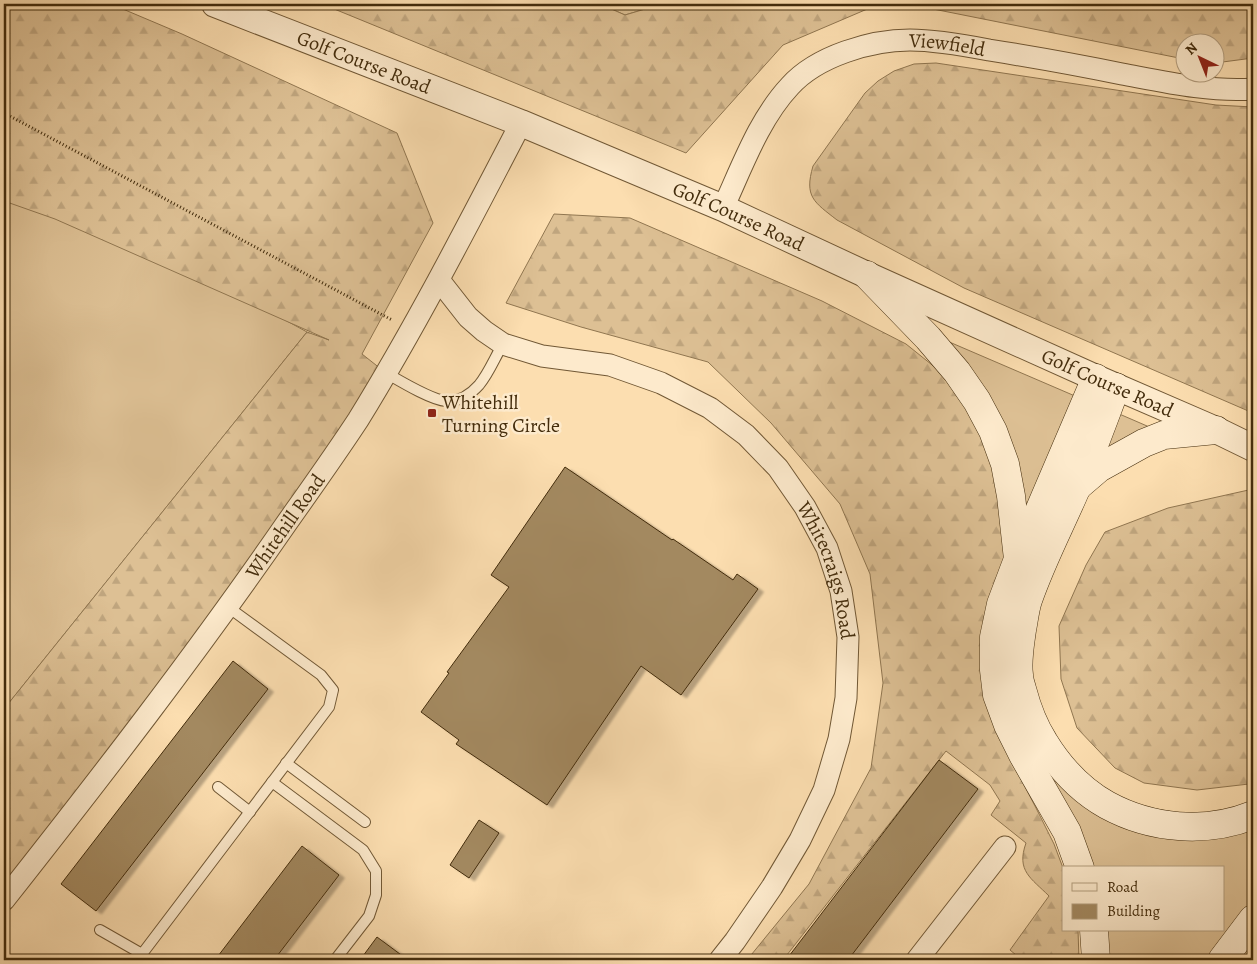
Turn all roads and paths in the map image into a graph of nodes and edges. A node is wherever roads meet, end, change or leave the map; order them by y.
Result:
1 (215, 4) edge
2 (1253, 89) edge
3 (4, 113) edge
4 (521, 124) junction
5 (722, 208) junction
6 (866, 275) junction
7 (439, 280) junction
8 (410, 330) junction
9 (503, 344) junction
10 (386, 373) junction
11 (1106, 382) junction
12 (1216, 430) junction
13 (1253, 448) edge
14 (1078, 486) junction
15 (1018, 559) junction
16 (228, 606) junction
17 (286, 764) junction
18 (272, 782) junction
19 (218, 787) dead end
20 (250, 812) junction
21 (1253, 815) edge
22 (365, 822) dead end
23 (1005, 847) dead end
24 (1079, 866) edge
25 (4, 900) edge
26 (1253, 919) edge
27 (100, 930) dead end
28 (1094, 932) edge
29 (334, 960) edge
30 (720, 960) edge
31 (917, 960) edge
32 (1096, 960) edge
33 (1222, 960) edge

1 - 4 street, Golf Course Road
2 - 5 street, Viewfield
3 - 8 path
4 - 5 street, Golf Course Road
4 - 7 street, Whitehill Road
5 - 6 street, Golf Course Road
6 - 11 street, Golf Course Road
6 - 15 main road
7 - 8 street, Whitehill Road
7 - 9 street, Whitecraigs Road
8 - 10 street, Whitehill Road
9 - 10 lane
9 - 30 street, Whitecraigs Road
10 - 16 street, Whitehill Road
11 - 12 street, Golf Course Road
11 - 14 main road
11 - 15 main road
12 - 13 street, Golf Course Road
12 - 14 main road
14 - 21 main road
15 - 24 main road
16 - 17 lane
16 - 25 street, Whitehill Road
17 - 18 lane
17 - 22 lane
18 - 20 lane
18 - 29 lane
19 - 20 lane
20 - 27 lane
23 - 31 street
26 - 33 main road
28 - 32 main road

